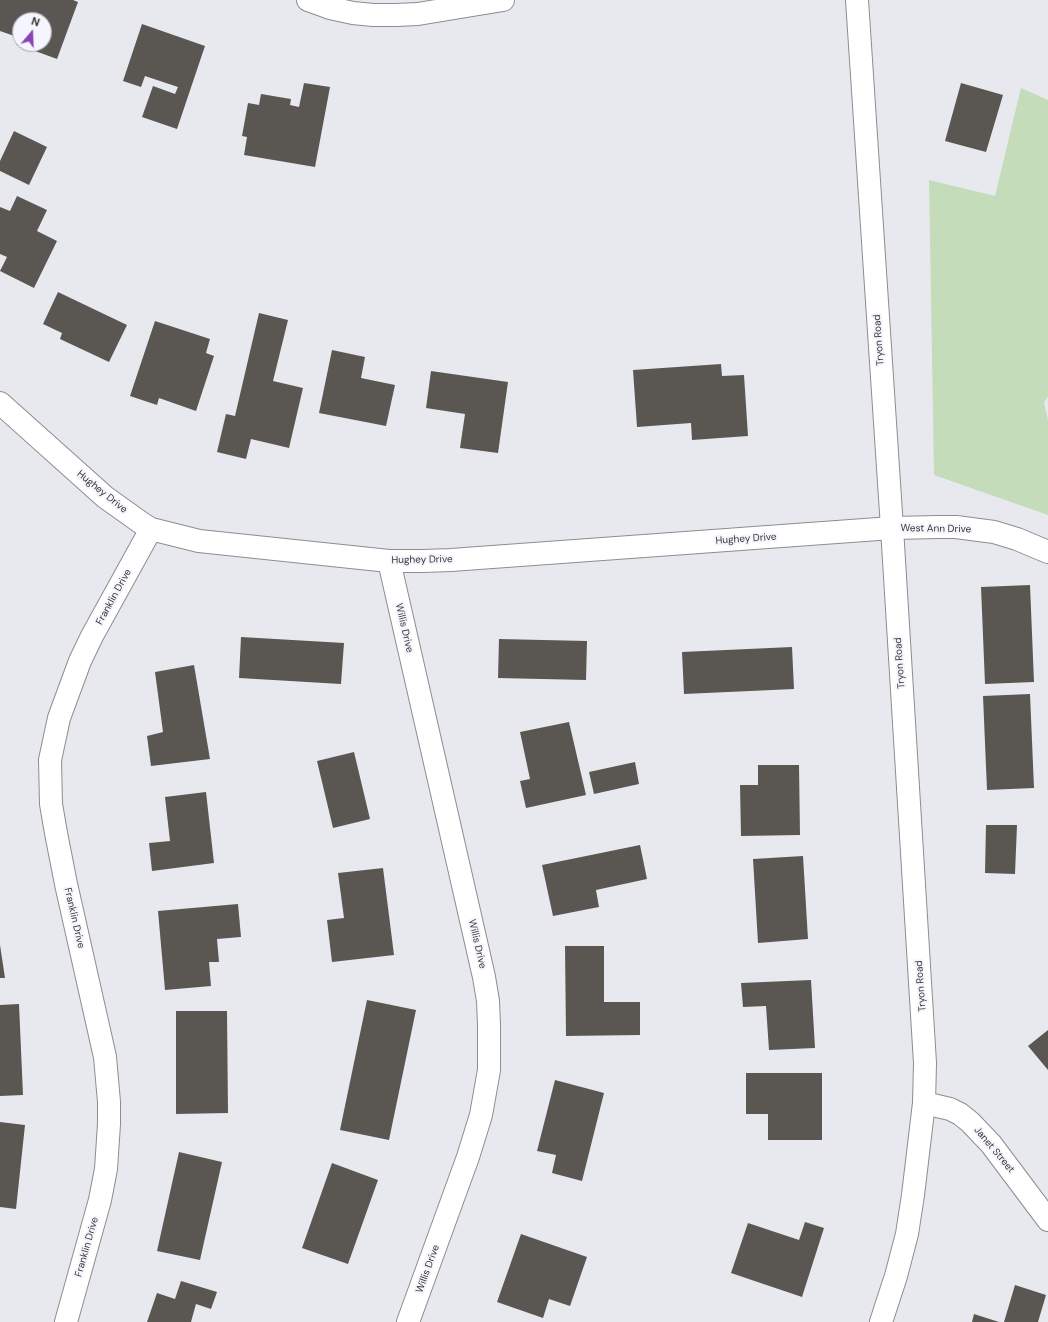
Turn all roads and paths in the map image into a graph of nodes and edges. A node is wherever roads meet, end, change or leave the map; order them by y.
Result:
1 (308, 0) edge
2 (503, 0) edge
3 (857, 0) edge
4 (0, 404) edge
5 (892, 528) junction
6 (151, 529) junction
7 (1048, 552) edge
8 (389, 561) junction
9 (924, 1103) junction
10 (1048, 1220) edge
11 (66, 1322) edge
12 (408, 1322) edge
13 (881, 1322) edge

1 - 2 street
3 - 5 street, Tryon Road
4 - 6 street, Hughey Drive
5 - 7 street, West Ann Drive
5 - 8 street, Hughey Drive
5 - 9 street, Tryon Road
6 - 8 street, Hughey Drive
6 - 11 street, Franklin Drive
8 - 12 street, Willis Drive
9 - 10 street, Janet Street
9 - 13 street, Tryon Road

